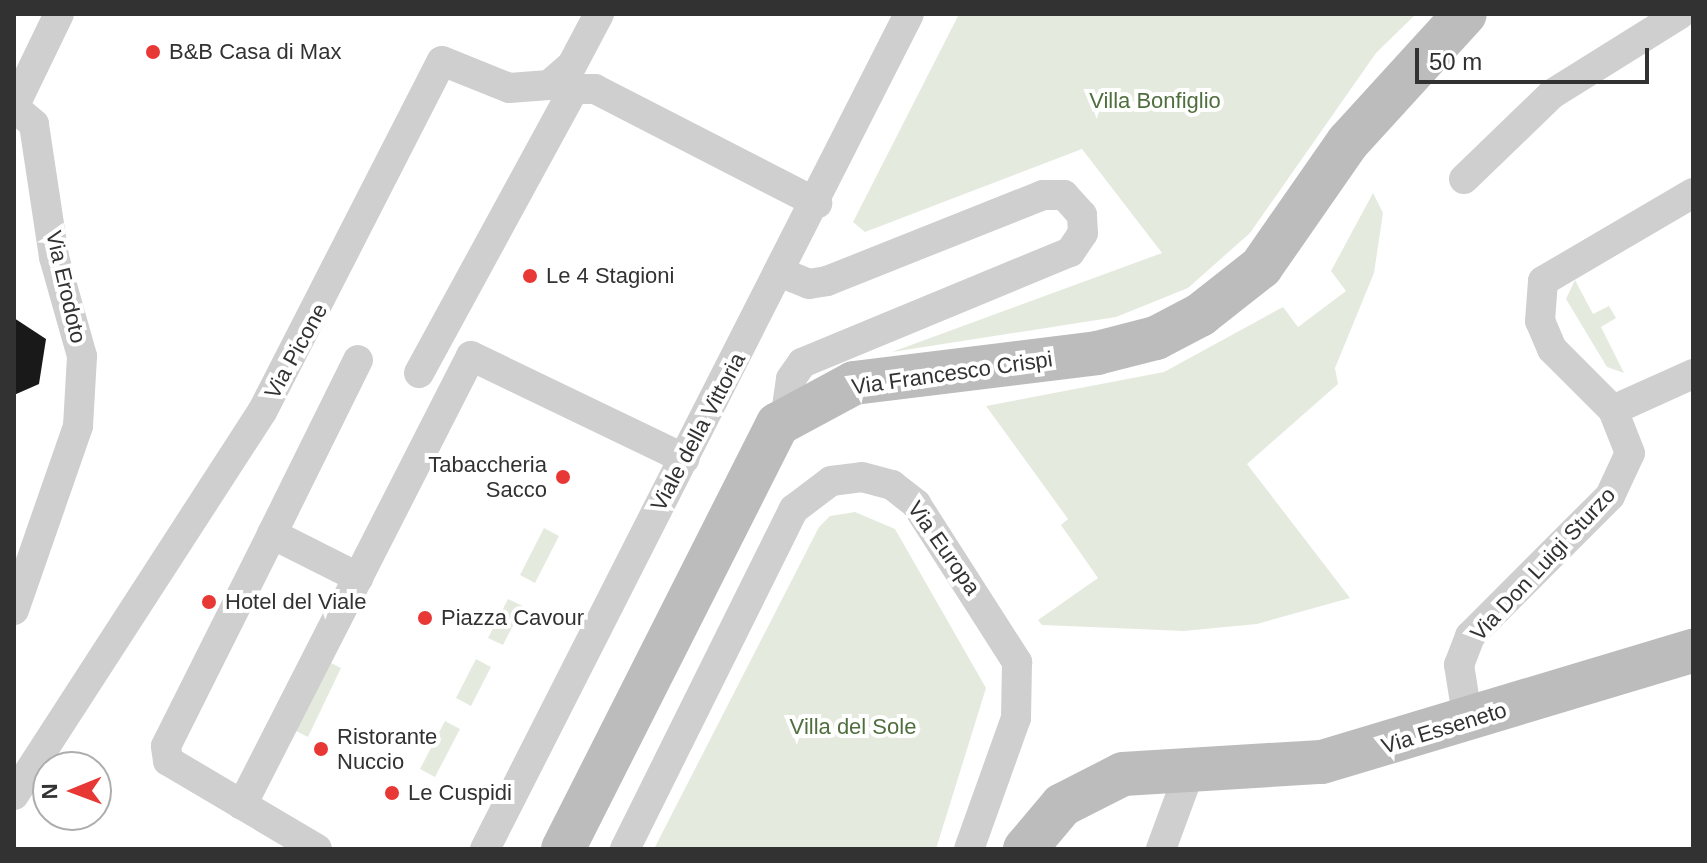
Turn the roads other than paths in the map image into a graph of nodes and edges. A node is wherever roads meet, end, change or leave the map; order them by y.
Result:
1 (59, 14) edge
2 (599, 14) edge
3 (909, 14) edge
4 (1465, 14) edge
5 (1680, 14) edge
6 (14, 107) edge
7 (1464, 179) dead end
8 (1693, 193) edge
9 (817, 203) junction
10 (782, 273) junction
11 (358, 360) dead end
12 (419, 373) dead end
13 (1693, 374) edge
14 (1613, 410) junction
15 (785, 420) junction
16 (685, 459) junction
17 (272, 534) junction
18 (359, 578) junction
19 (14, 610) edge
20 (1693, 651) edge
21 (1468, 721) junction
22 (1189, 773) junction
23 (14, 795) edge
24 (242, 805) junction
25 (317, 849) edge
26 (485, 849) edge
27 (563, 849) edge
28 (625, 849) edge
29 (969, 849) edge
30 (1025, 849) edge
31 (1161, 849) edge

1 - 6 street
2 - 23 street, Via Picone
3 - 9 street, Viale della Vittoria
4 - 15 main road, Via Francesco Crispi
5 - 7 street
6 - 19 street, Via Erodoto
8 - 14 street, Via Don Luigi Sturzo
9 - 10 street, Viale della Vittoria
9 - 12 street
10 - 15 street
10 - 16 street, Viale della Vittoria
11 - 17 street
13 - 14 street
14 - 21 street, Via Don Luigi Sturzo
15 - 27 main road, Via Francesco Crispi
16 - 18 street
16 - 26 street, Viale della Vittoria
17 - 18 street
17 - 24 street
18 - 24 street
20 - 21 main road, Via Esseneto
21 - 22 main road, Via Esseneto
22 - 30 main road, Via Esseneto
22 - 31 street
24 - 25 street
28 - 29 street, Via Europa

